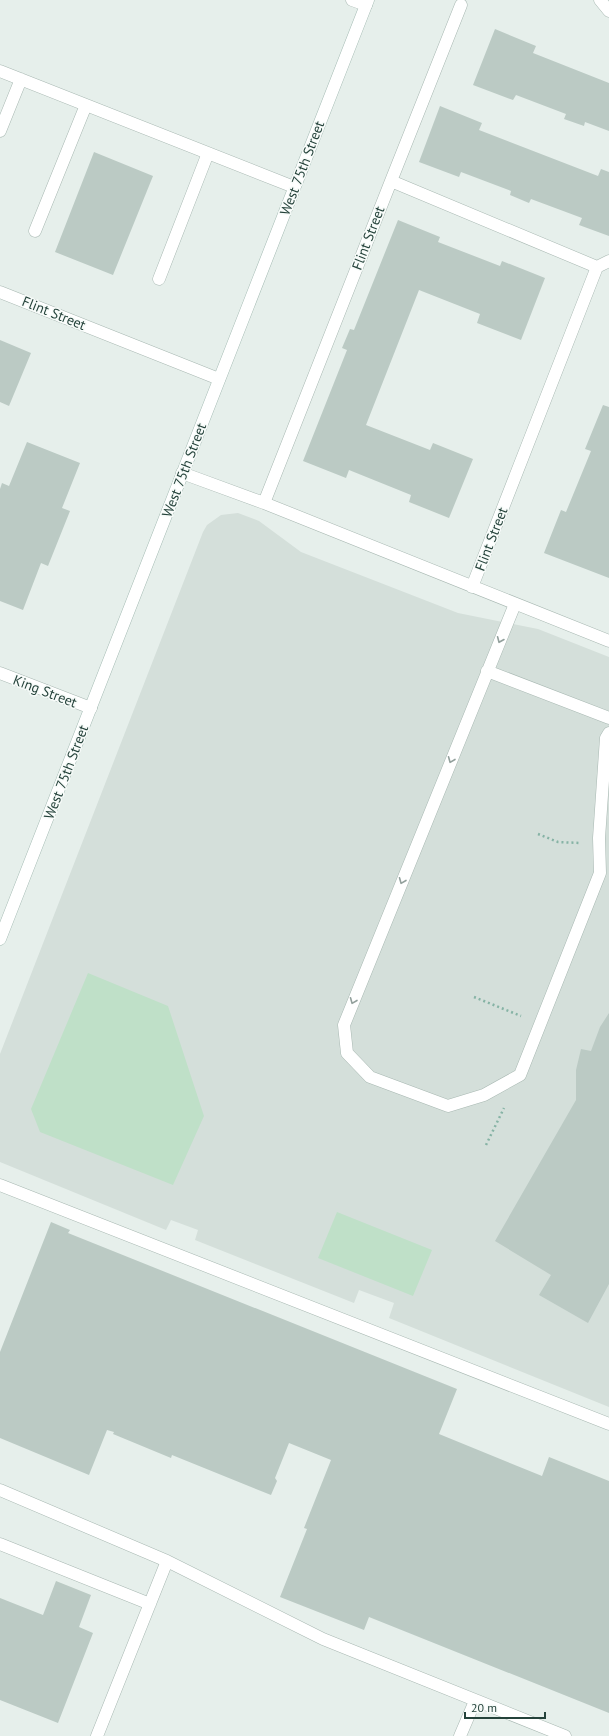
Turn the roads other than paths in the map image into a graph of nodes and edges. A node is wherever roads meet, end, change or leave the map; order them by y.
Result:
1 (352, 0) edge
2 (600, 0) edge
3 (367, 3) edge
4 (461, 5) dead end
5 (609, 11) edge
6 (0, 71) edge
7 (21, 79) junction
8 (86, 105) junction
9 (0, 131) edge
10 (208, 153) junction
11 (391, 181) junction
12 (294, 187) junction
13 (35, 231) dead end
14 (609, 261) edge
15 (597, 267) junction
16 (159, 279) dead end
17 (0, 292) edge
18 (219, 379) junction
19 (182, 473) junction
20 (264, 503) junction
21 (472, 587) junction
22 (515, 604) junction
23 (609, 640) edge
24 (487, 671) junction
25 (0, 673) edge
26 (91, 708) junction
27 (609, 718) edge
28 (609, 732) edge
29 (0, 940) edge
30 (0, 1185) edge
31 (609, 1424) edge
32 (0, 1490) edge
33 (0, 1544) edge
34 (167, 1562) junction
35 (150, 1604) junction
36 (475, 1701) junction
37 (97, 1736) edge
38 (460, 1736) edge
39 (565, 1736) edge

1 - 3 street
2 - 5 street
3 - 12 street, West 75th Street
4 - 11 street, Flint Street
6 - 7 street
7 - 8 street
7 - 9 street
8 - 10 street
8 - 13 street
10 - 12 street
10 - 16 street
11 - 15 street
11 - 20 street, Flint Street
12 - 18 street, West 75th Street
14 - 15 street
15 - 21 street, Flint Street
17 - 18 street, Flint Street
18 - 19 street, West 75th Street
19 - 20 street, Flint Street
19 - 26 street, West 75th Street
20 - 21 street, Flint Street
21 - 22 street, Flint Street
22 - 23 street, Flint Street
22 -> 24 street
24 - 27 street
24 -> 28 street
25 - 26 street, King Street
26 - 29 street, West 75th Street
30 - 31 street
32 - 34 street
33 - 35 street
34 - 35 street
34 - 36 street
35 - 37 street
36 - 38 street
36 - 39 street

